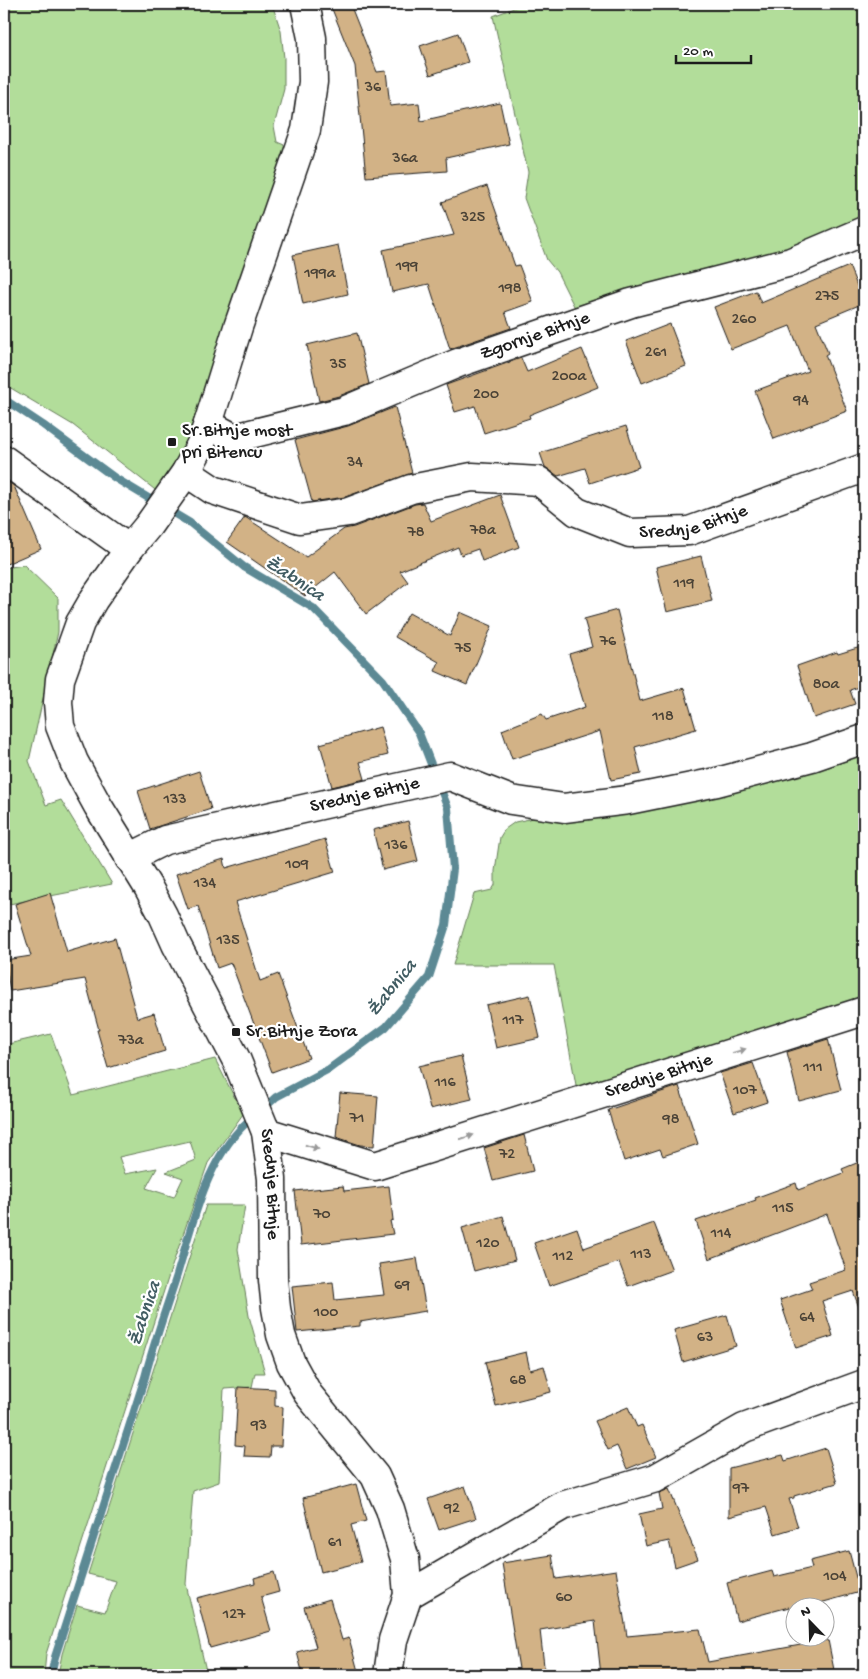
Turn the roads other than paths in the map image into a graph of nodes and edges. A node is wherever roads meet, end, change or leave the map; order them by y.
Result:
1 (305, 4) edge
2 (864, 231) edge
3 (208, 424) junction
4 (4, 460) edge
5 (864, 468) edge
6 (182, 478) junction
7 (129, 549) junction
8 (864, 739) edge
9 (129, 858) junction
10 (864, 1011) edge
11 (266, 1132) junction
12 (864, 1384) edge
13 (408, 1595) junction
14 (388, 1675) edge

1 - 3 street
2 - 3 street, Zgornje Bitnje
3 - 6 street
4 - 7 street
5 - 6 street, Srednje Bitnje
6 - 7 street
7 - 9 street
8 - 9 street, Srednje Bitnje
9 - 11 street
11 -> 10 street, Srednje Bitnje
11 - 13 street, Srednje Bitnje
12 - 13 street
13 - 14 street, Srednje Bitnje

